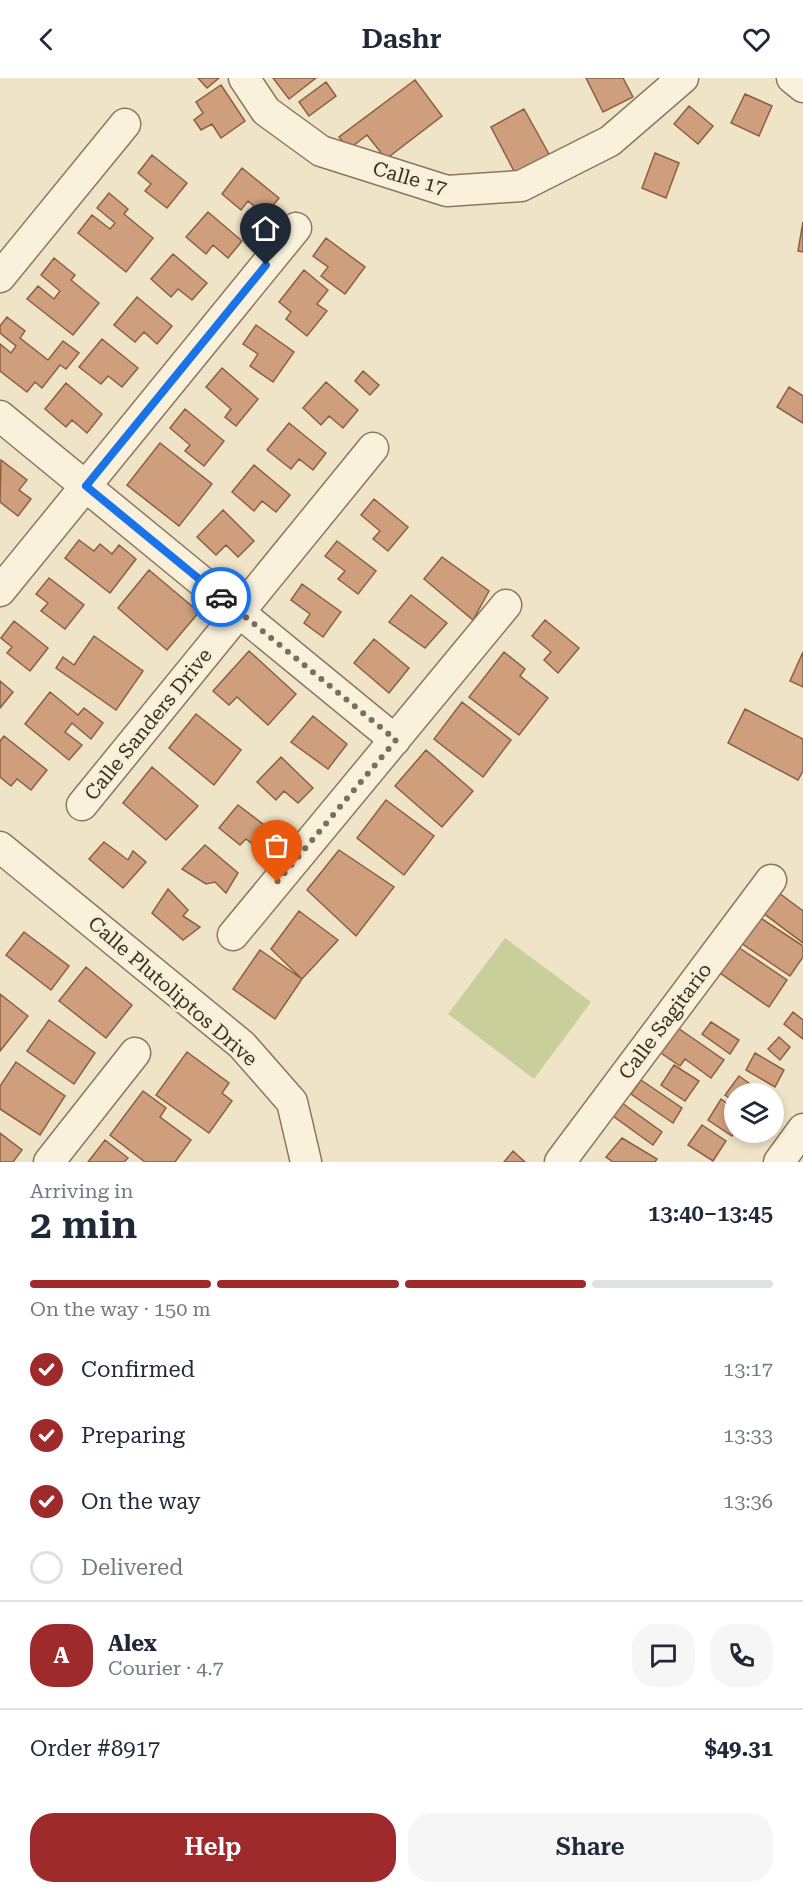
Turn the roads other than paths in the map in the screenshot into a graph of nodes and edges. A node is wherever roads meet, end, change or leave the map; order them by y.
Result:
1 (244, 78) edge
2 (682, 78) edge
3 (792, 78) edge
4 (803, 87) edge
5 (125, 124) dead end
6 (296, 228) dead end
7 (0, 277) edge
8 (0, 416) edge
9 (374, 448) dead end
10 (86, 486) junction
11 (0, 591) edge
12 (506, 605) dead end
13 (239, 612) junction
14 (396, 740) junction
15 (82, 805) dead end
16 (0, 847) edge
17 (771, 880) dead end
18 (233, 935) dead end
19 (135, 1053) dead end
20 (803, 1129) edge
21 (49, 1162) edge
22 (306, 1162) edge
23 (560, 1162) edge
24 (779, 1162) edge

1 - 2 street, Calle 17
3 - 4 street
5 - 7 street
6 - 10 street
8 - 10 street
9 - 13 street, Calle Sanders Drive
10 - 11 street
10 - 13 street
12 - 14 street
13 - 14 street
13 - 15 street, Calle Sanders Drive
14 - 18 street
16 - 22 street, Calle Plutoliptos Drive
17 - 23 street, Calle Sagitario
19 - 21 street
20 - 24 street

